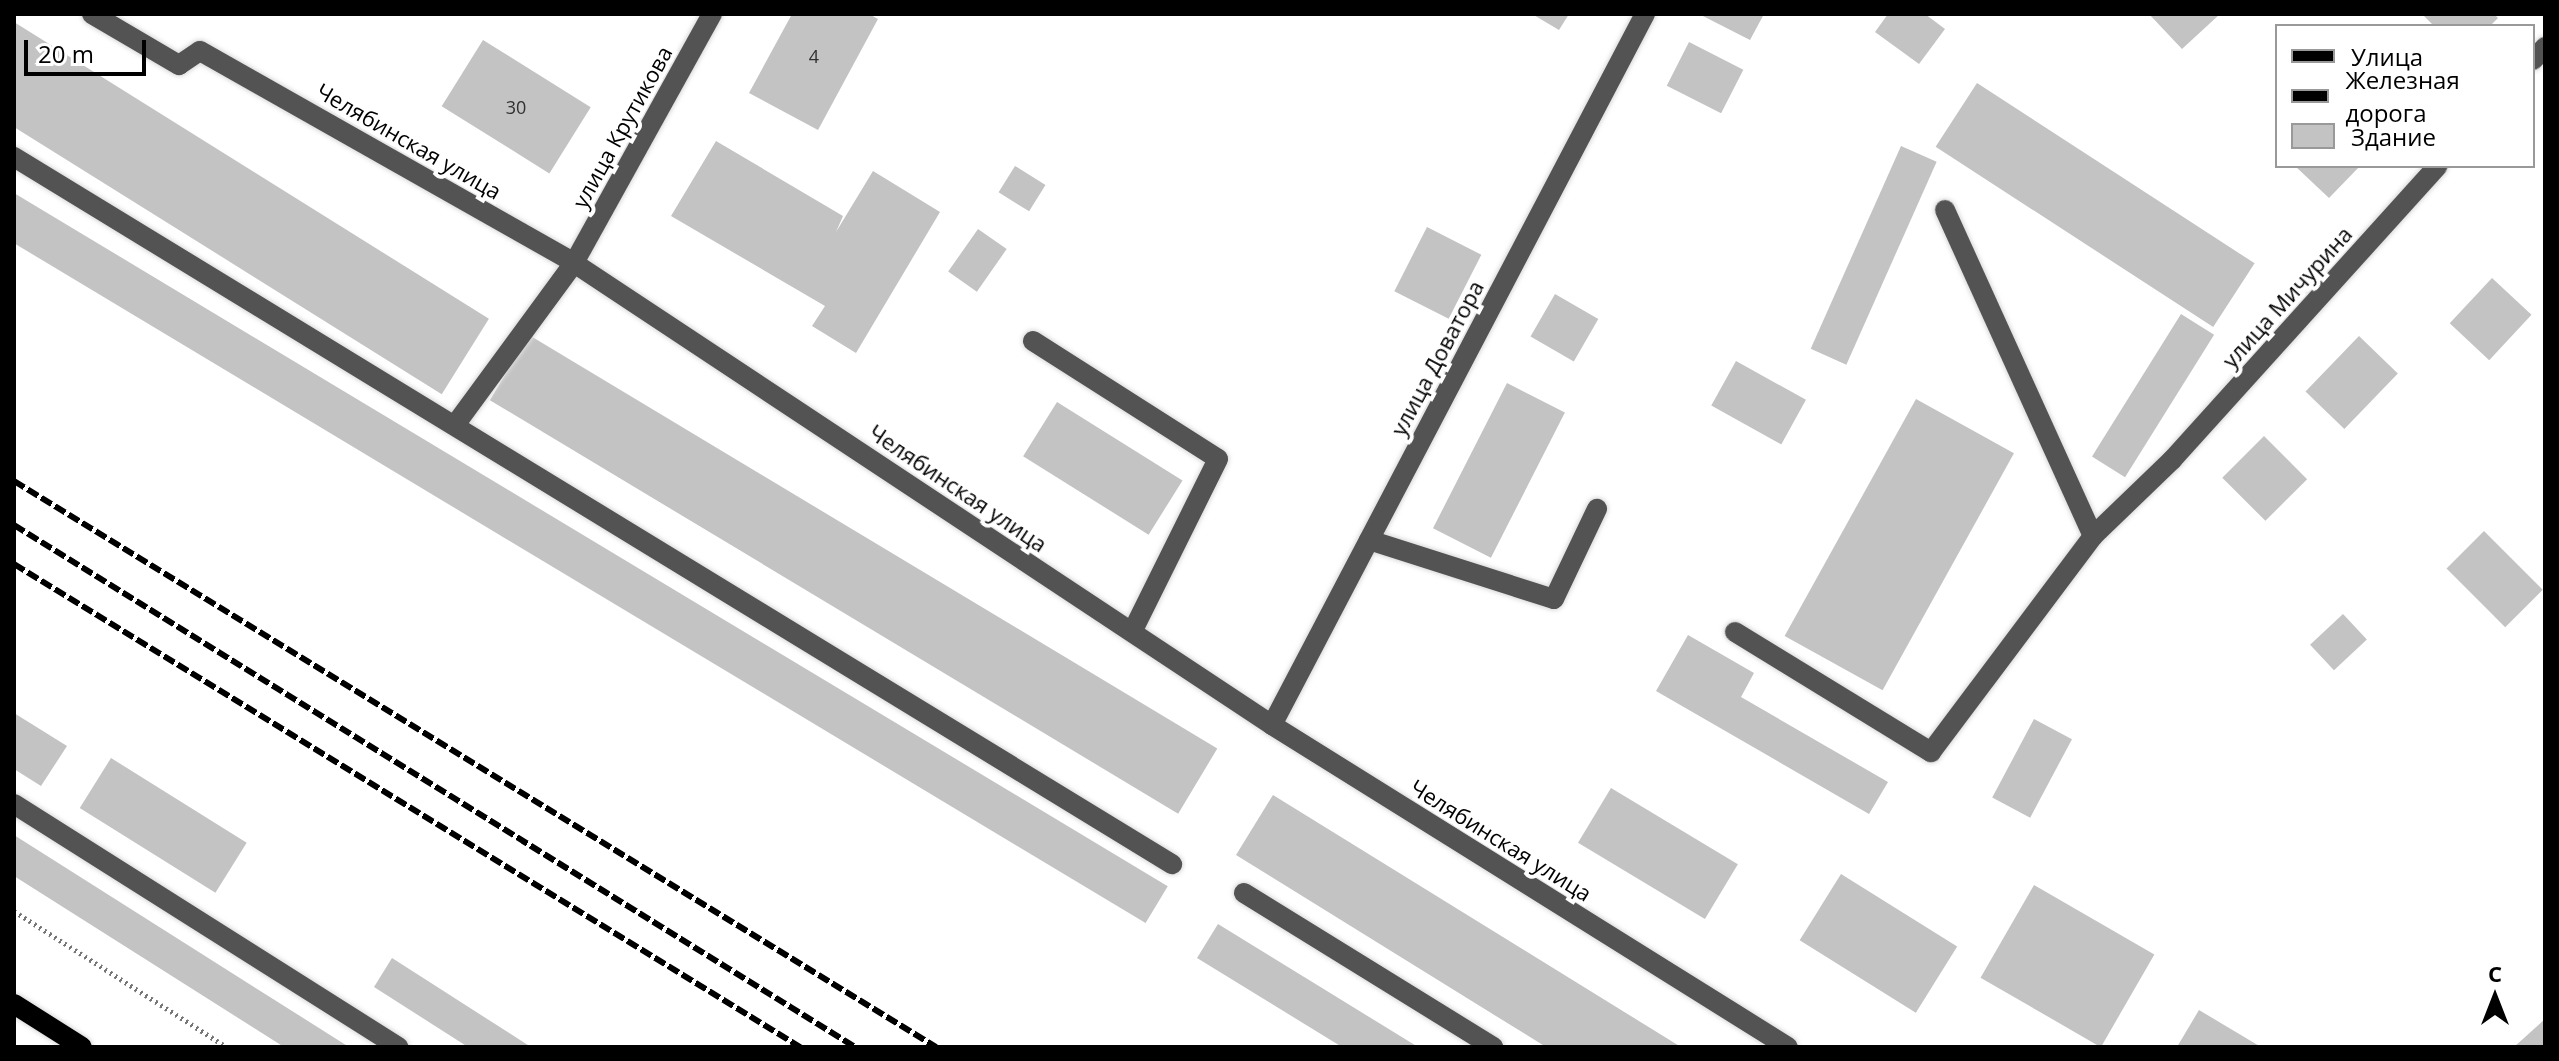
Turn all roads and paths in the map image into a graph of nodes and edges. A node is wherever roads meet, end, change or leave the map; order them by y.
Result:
1 (92, 14) edge
2 (712, 14) edge
3 (1645, 14) edge
4 (14, 157) edge
5 (2436, 168) edge
6 (1945, 210) dead end
7 (574, 263) junction
8 (1033, 341) dead end
9 (455, 425) junction
10 (1597, 509) dead end
11 (2093, 536) junction
12 (1369, 540) junction
13 (1132, 632) junction
14 (1735, 632) dead end
15 (1272, 725) junction
16 (14, 804) edge
17 (1172, 864) dead end
18 (1244, 893) dead end
19 (14, 911) edge
20 (14, 1004) edge
21 (82, 1047) edge
22 (227, 1047) edge
23 (399, 1047) edge
24 (1493, 1047) edge
25 (1788, 1047) edge

1 - 7 street, Челябинская улица
2 - 7 street, улица Крутикова
3 - 12 street, улица Доватора
4 - 9 street
5 - 11 street, улица Мичурина
6 - 11 street
7 - 9 street, улица Крутикова
7 - 13 street, Челябинская улица
8 - 13 street
9 - 17 street
10 - 12 street
11 - 14 street, улица Мичурина
12 - 15 street, улица Доватора
13 - 15 street, Челябинская улица
15 - 25 street, Челябинская улица
16 - 23 street
18 - 24 street
19 - 22 path
20 - 21 main road

